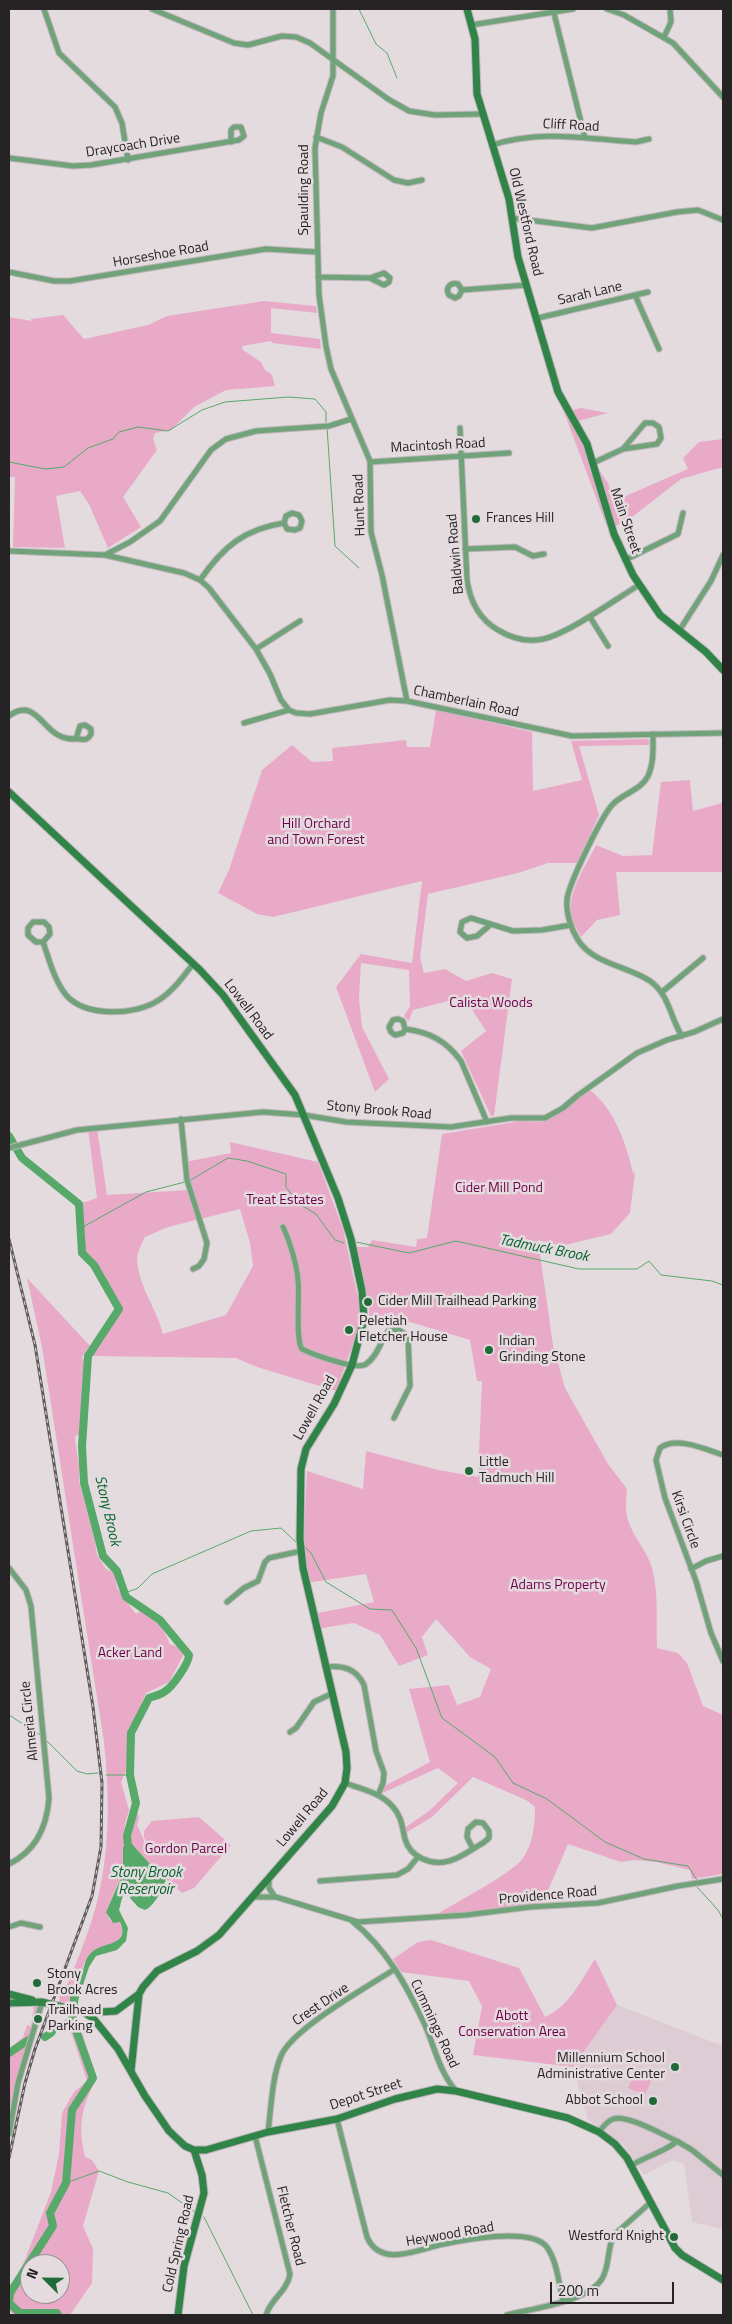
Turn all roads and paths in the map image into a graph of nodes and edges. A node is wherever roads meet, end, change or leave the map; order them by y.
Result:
1 (44, 9) edge
2 (152, 9) edge
3 (333, 9) edge
4 (467, 9) edge
5 (573, 9) edge
6 (608, 9) edge
7 (670, 9) edge
8 (554, 10) edge
9 (471, 25) junction
10 (664, 37) junction
11 (334, 60) junction
12 (723, 97) edge
13 (482, 114) junction
14 (316, 137) junction
15 (585, 138) junction
16 (649, 139) dead end
17 (231, 142) dead end
18 (492, 145) junction
19 (9, 158) edge
20 (128, 160) junction
21 (422, 180) dead end
22 (512, 218) junction
23 (723, 220) edge
24 (317, 252) junction
25 (9, 272) edge
26 (318, 277) junction
27 (370, 278) dead end
28 (528, 285) junction
29 (462, 290) dead end
30 (648, 292) dead end
31 (635, 295) junction
32 (538, 318) junction
33 (325, 343) joint
34 (659, 349) dead end
35 (554, 381) joint
36 (351, 419) junction
37 (460, 428) dead end
38 (623, 449) junction
39 (508, 453) dead end
40 (461, 457) junction
41 (370, 462) junction
42 (593, 463) junction
43 (683, 513) dead end
44 (284, 522) dead end
45 (465, 549) junction
46 (9, 551) edge
47 (544, 554) dead end
48 (104, 555) junction
49 (723, 555) edge
50 (625, 560) junction
51 (200, 580) junction
52 (639, 585) junction
53 (590, 616) junction
54 (300, 621) dead end
55 (679, 631) junction
56 (608, 646) dead end
57 (256, 648) junction
58 (723, 670) edge
59 (407, 701) junction
60 (289, 710) junction
61 (9, 716) edge
62 (244, 723) dead end
63 (723, 733) edge
64 (654, 734) junction
65 (76, 739) dead end
66 (9, 792) edge
67 (490, 925) junction
68 (571, 925) junction
69 (43, 942) junction
70 (702, 958) dead end
71 (194, 964) junction
72 (662, 992) junction
73 (723, 1020) edge
74 (405, 1029) dead end
75 (682, 1036) junction
76 (304, 1115) junction
77 (181, 1119) junction
78 (487, 1122) junction
79 (9, 1148) edge
80 (283, 1227) dead end
81 (193, 1269) dead end
82 (352, 1365) junction
83 (394, 1418) dead end
84 (723, 1455) edge
85 (301, 1551) junction
86 (723, 1556) edge
87 (9, 1568) edge
88 (691, 1569) junction
89 (227, 1602) dead end
90 (723, 1661) edge
91 (325, 1667) junction
92 (331, 1694) junction
93 (290, 1732) dead end
94 (345, 1783) junction
95 (378, 1795) junction
96 (474, 1849) junction
97 (418, 1857) junction
98 (9, 1864) edge
99 (269, 1877) junction
100 (723, 1879) edge
101 (320, 1881) dead end
102 (252, 1897) junction
103 (276, 1897) junction
104 (373, 1920) junction
105 (352, 1921) junction
106 (9, 1927) edge
107 (40, 1927) dead end
108 (367, 1933) junction
109 (395, 1969) junction
110 (9, 1994) edge
111 (139, 1994) junction
112 (42, 2002) junction
113 (9, 2003) edge
114 (82, 2012) junction
115 (131, 2071) junction
116 (456, 2090) junction
117 (337, 2119) junction
118 (268, 2132) junction
119 (598, 2132) junction
120 (9, 2134) edge
121 (255, 2136) junction
122 (677, 2141) junction
123 (194, 2150) junction
124 (632, 2165) junction
125 (723, 2175) edge
126 (651, 2202) junction
127 (723, 2280) edge
128 (563, 2301) junction
129 (178, 2315) edge
130 (266, 2315) edge
131 (507, 2315) edge

1 - 20 street
2 - 11 street
3 - 11 street, Spaulding Road
4 - 9 street, Old Westford Road
5 - 8 street
6 - 10 street
7 - 10 street
8 - 9 street
8 - 15 street
9 - 13 street, Old Westford Road
10 - 12 street
11 - 13 street
11 - 14 street, Spaulding Road
13 - 18 street, Old Westford Road
14 - 21 street
14 - 24 street, Spaulding Road
15 - 16 street, Cliff Road
15 - 18 street, Cliff Road
17 - 20 street, Draycoach Drive
18 - 22 street, Old Westford Road
19 - 20 street, Draycoach Drive
22 - 23 street
22 - 28 street, Old Westford Road
24 - 25 street, Horseshoe Road
24 - 26 street, Spaulding Road
26 - 27 street
26 - 33 street, Spaulding Road
28 - 29 street
28 - 32 street, Old Westford Road
30 - 31 street, Sarah Lane
31 - 32 street, Sarah Lane
31 - 34 street
32 - 35 street, Old Westford Road
33 - 36 street, Hunt Road
35 - 42 street, Main Street
36 - 41 street, Hunt Road
36 - 48 street
37 - 40 street, Baldwin Road
38 - 38 street
38 - 42 street
39 - 40 street, Macintosh Road
40 - 41 street, Macintosh Road
40 - 45 street, Baldwin Road
41 - 59 street, Hunt Road
42 - 50 street, Main Street
43 - 50 street
44 - 51 street
45 - 47 street
45 - 53 street, Baldwin Road
46 - 48 street
48 - 51 street
49 - 55 street
50 - 52 street, Main Street
51 - 57 street
52 - 53 street, Baldwin Road
52 - 55 street, Main Street
53 - 56 street
54 - 57 street
55 - 58 street, Main Street
57 - 60 street
59 - 60 street, Chamberlain Road
59 - 64 street, Chamberlain Road
60 - 62 street
61 - 65 street
63 - 64 street, Chamberlain Road
64 - 68 street
66 - 71 street, Lowell Road
67 - 67 street
67 - 68 street
68 - 72 street
69 - 69 street
69 - 71 street
70 - 72 street
71 - 76 street, Lowell Road
72 - 75 street
73 - 75 street, Stony Brook Road
74 - 78 street
75 - 78 street, Stony Brook Road
76 - 77 street, Stony Brook Road
76 - 78 street, Stony Brook Road
76 - 82 street, Lowell Road
77 - 79 street, Stony Brook Road
77 - 81 street
80 - 82 street
82 - 83 street
82 - 85 street, Lowell Road
84 - 88 street, Kirsi Circle
85 - 89 street
85 - 91 street, Lowell Road
86 - 88 street
87 - 98 street, Almeria Circle
88 - 90 street, Kirsi Circle
91 - 92 street, Lowell Road
91 - 95 street
92 - 93 street
92 - 94 street, Lowell Road
94 - 95 street
94 - 99 street, Lowell Road
95 - 97 street
96 - 96 street
96 - 97 street
97 - 101 street
99 - 102 street, Lowell Road
99 - 103 street
100 - 104 street, Providence Road
102 - 103 street, Providence Road
102 - 111 street, Lowell Road
103 - 105 street, Providence Road
104 - 105 street, Providence Road
104 - 108 street
105 - 108 street, Cummings Road
106 - 107 street
108 - 109 street, Cummings Road
109 - 116 street, Cummings Road
109 - 118 street, Crest Drive
110 - 112 street
111 - 114 street, Lowell Road
111 - 115 street
112 - 113 street
112 - 114 street
112 - 120 street
114 - 115 street
115 - 123 street
116 - 117 street, Depot Street
116 - 119 street, Depot Street
117 - 118 street, Depot Street
117 - 128 street, Heywood Road
118 - 121 street, Depot Street
119 - 122 street
119 - 124 street, Depot Street
121 - 123 street, Depot Street
121 - 130 street, Fletcher Road
122 - 124 street
122 - 125 street
123 - 129 street, Cold Spring Road
124 - 126 street, Depot Street
126 - 127 street, Depot Street
126 - 128 street
128 - 131 street

